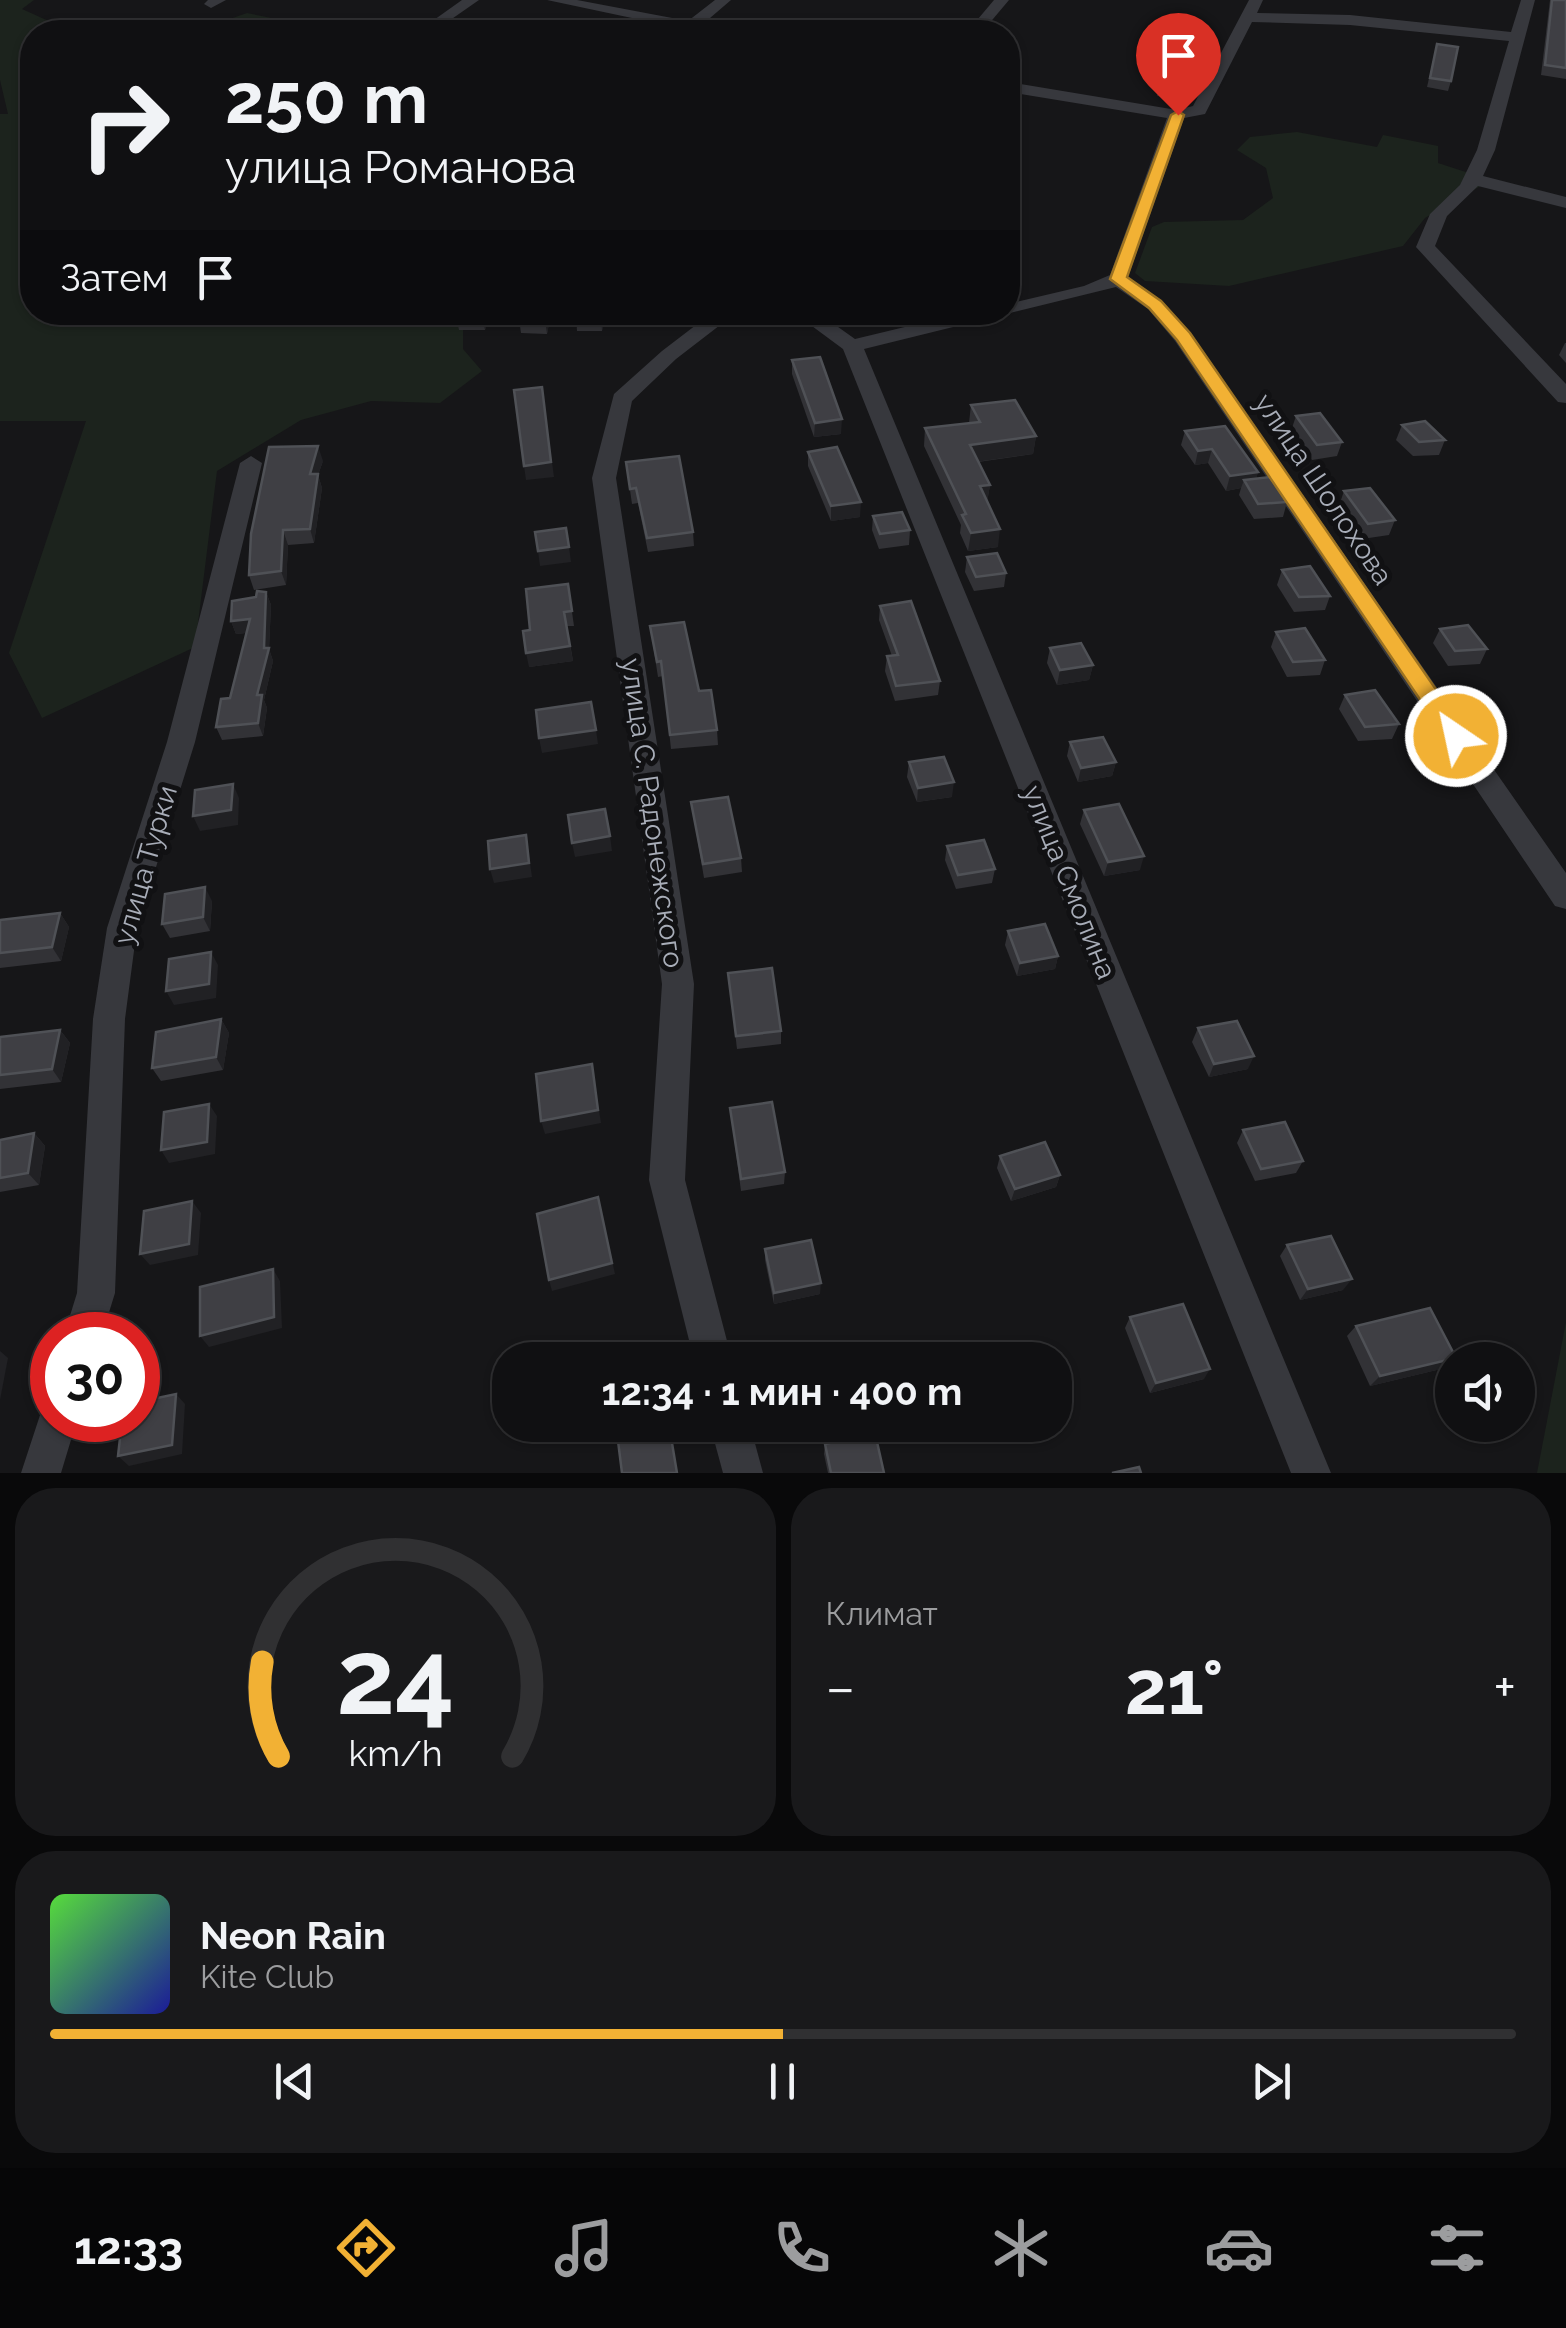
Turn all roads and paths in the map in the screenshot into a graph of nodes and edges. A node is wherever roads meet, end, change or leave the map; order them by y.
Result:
1 (472, 0) edge
2 (554, 0) edge
3 (724, 0) edge
4 (1002, 0) edge
5 (1528, 0) edge
6 (1252, 8) edge
7 (442, 20) edge
8 (643, 20) edge
9 (700, 20) edge
10 (984, 20) edge
11 (1518, 37) junction
12 (1020, 89) edge
13 (1178, 115) junction
14 (1472, 178) junction
15 (1566, 204) edge
16 (1118, 279) junction
17 (1020, 307) edge
18 (709, 325) edge
19 (822, 325) edge
20 (940, 325) edge
21 (852, 346) junction
22 (1566, 397) edge
23 (252, 463) dead end
24 (1566, 897) edge
25 (90, 1312) edge
26 (708, 1342) edge
27 (50, 1442) edge
28 (735, 1442) edge
29 (41, 1473) edge
30 (743, 1473) edge
31 (1311, 1473) edge

1 - 7 street
2 - 8 street
3 - 9 street
4 - 10 street
5 - 11 street
6 - 11 street
6 - 13 street
11 - 14 street
12 - 13 street
13 - 16 street
14 - 15 street
14 - 22 street
16 - 17 street
16 - 24 street, улица Шолохова
18 - 26 street, улица С. Радонежского
19 - 21 street
20 - 21 street
21 - 31 street, улица Смолина
23 - 25 street, улица Турки
27 - 29 street
28 - 30 street

